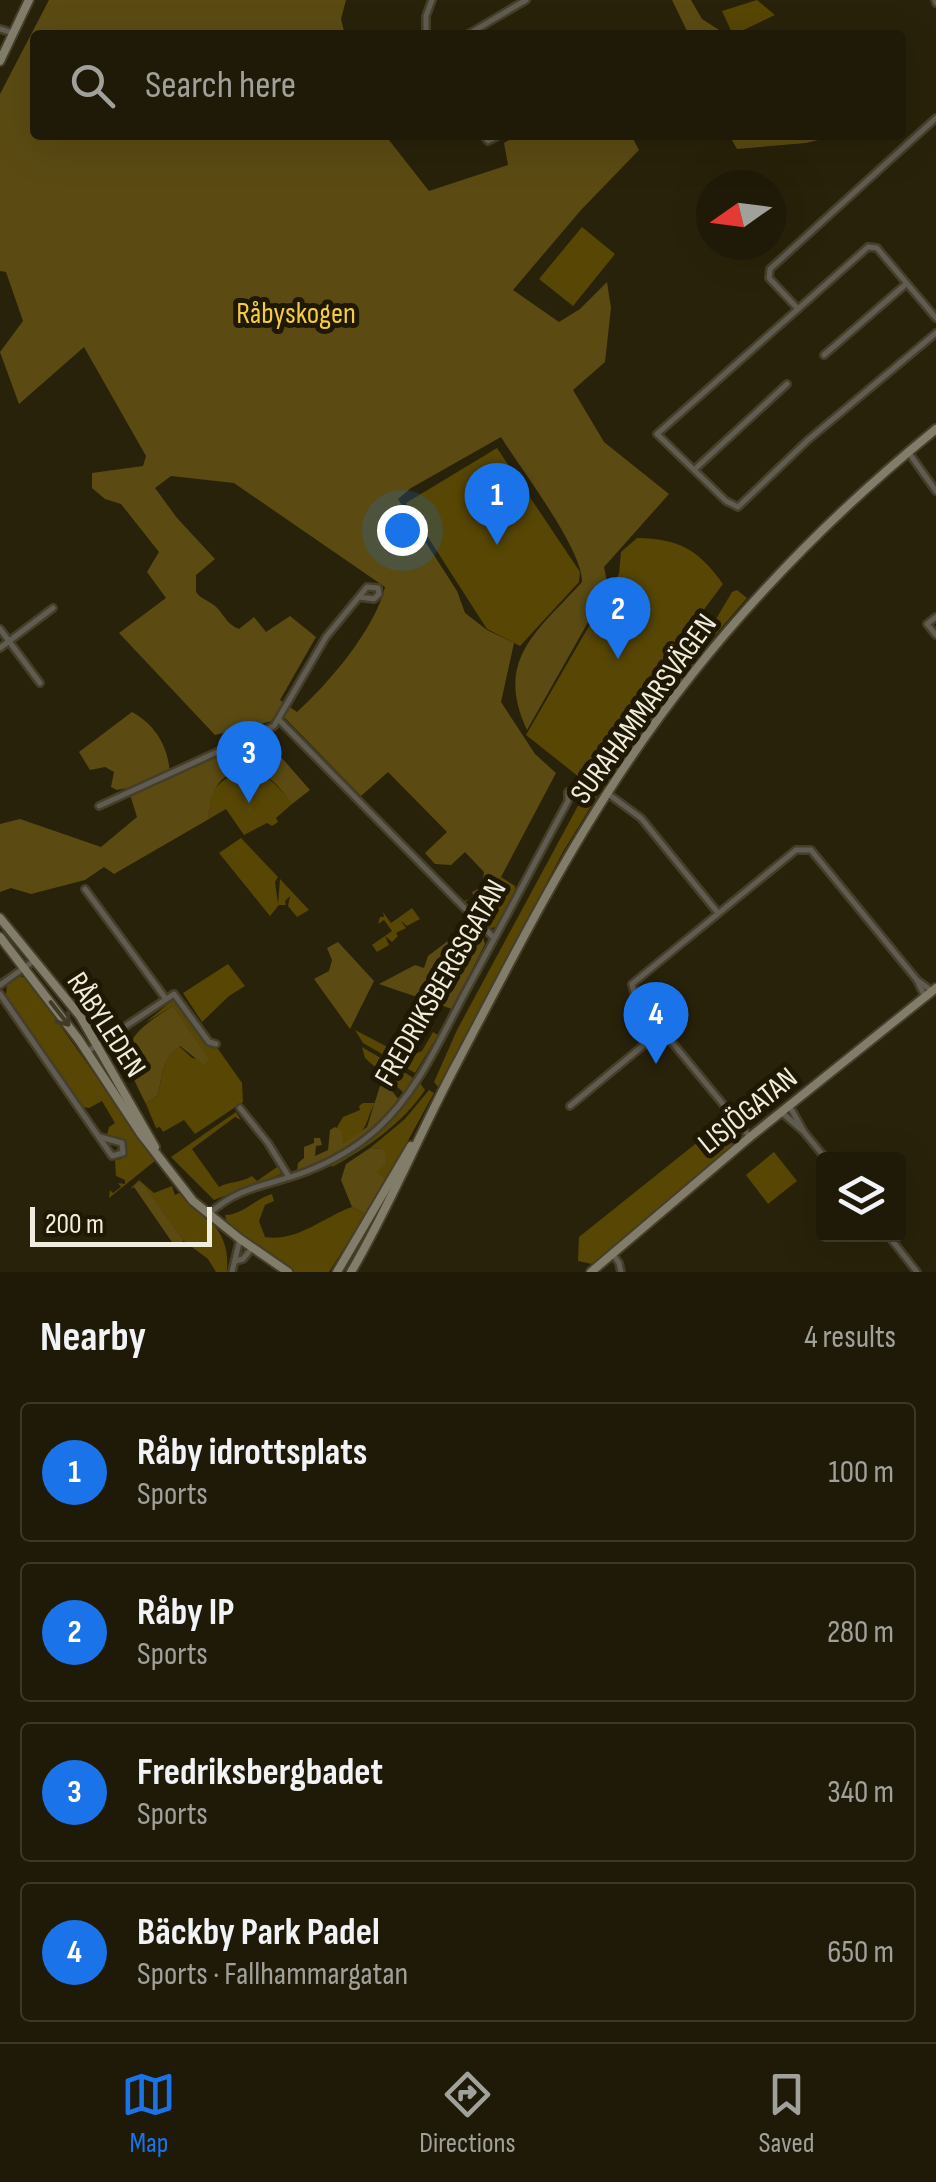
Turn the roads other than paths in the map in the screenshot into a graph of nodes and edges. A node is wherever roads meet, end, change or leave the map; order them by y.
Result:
1 (28, 0) edge
2 (432, 0) edge
3 (526, 0) edge
4 (0, 29) edge
5 (426, 30) edge
6 (475, 30) edge
7 (13, 33) junction
8 (0, 62) edge
9 (936, 118) edge
10 (906, 284) junction
11 (798, 309) junction
12 (936, 318) edge
13 (936, 333) edge
14 (824, 356) dead end
15 (787, 384) dead end
16 (936, 429) edge
17 (908, 452) junction
18 (695, 470) junction
19 (936, 491) edge
20 (359, 598) dead end
21 (52, 608) dead end
22 (936, 617) edge
23 (0, 629) edge
24 (936, 636) edge
25 (9, 641) junction
26 (0, 648) edge
27 (40, 683) dead end
28 (278, 720) junction
29 (568, 792) dead end
30 (607, 793) junction
31 (99, 806) dead end
32 (85, 889) dead end
33 (718, 913) junction
34 (0, 918) edge
35 (0, 938) edge
36 (494, 938) junction
37 (35, 960) junction
38 (24, 968) junction
39 (0, 985) edge
40 (931, 992) edge
41 (0, 994) edge
42 (166, 1000) junction
43 (662, 1030) junction
44 (216, 1044) dead end
45 (97, 1046) junction
46 (88, 1051) junction
47 (570, 1106) dead end
48 (240, 1108) dead end
49 (785, 1108) junction
50 (427, 1121) junction
51 (750, 1137) junction
52 (100, 1138) junction
53 (820, 1152) edge
54 (164, 1164) junction
55 (288, 1177) junction
56 (210, 1214) junction
57 (240, 1240) junction
58 (893, 1242) edge
59 (252, 1248) junction
60 (608, 1256) junction
61 (236, 1262) junction
62 (232, 1272) edge
63 (284, 1272) edge
64 (335, 1272) edge
65 (351, 1272) edge
66 (591, 1272) edge
67 (621, 1272) edge
68 (917, 1272) edge

1 - 7 main road
2 - 5 street
3 - 6 street
4 - 7 street
7 - 8 main road
9 - 11 street
10 - 11 street
10 - 12 street
10 - 14 street
11 - 18 street
13 - 18 street
15 - 18 street
16 - 17 main road, SURAHAMMARSVÄGEN
17 - 19 street
17 - 30 main road, SURAHAMMARSVÄGEN
20 - 28 street
21 - 25 street
22 - 24 street
23 - 25 street
25 - 26 street
25 - 27 street
28 - 31 street
28 - 36 street
29 - 36 street, FREDRIKSBERGSGATAN
30 - 33 street
30 - 50 main road, SURAHAMMARSVÄGEN
32 - 42 street
33 - 40 street
33 - 43 street
34 - 37 main road, RÅBYLEDEN
35 - 38 main road, RÅBYLEDEN
36 - 55 street, FREDRIKSBERGSGATAN
37 - 38 street
37 - 45 main road, RÅBYLEDEN
38 - 39 street
38 -> 46 main road, RÅBYLEDEN
40 - 49 main road, LISJÖGATAN
41 - 52 street
42 - 44 street
42 - 45 street
43 - 47 street
43 - 51 street
45 - 46 street
45 - 54 main road, RÅBYLEDEN
46 - 54 main road, RÅBYLEDEN
48 - 55 street
49 - 51 main road, LISJÖGATAN
49 - 53 street
50 - 64 main road, SURAHAMMARSVÄGEN
50 - 65 main road, SURAHAMMARSVÄGEN
51 - 60 main road, LISJÖGATAN
52 - 52 street
54 - 56 main road, RÅBYLEDEN
55 - 56 street, FREDRIKSBERGSGATAN
56 - 57 main road, RÅBYLEDEN
57 - 59 main road, RÅBYLEDEN
57 - 61 street
58 - 68 street
59 - 61 street
59 - 63 main road, RÅBYLEDEN
60 - 66 main road, LISJÖGATAN
60 - 67 street
61 - 62 street

